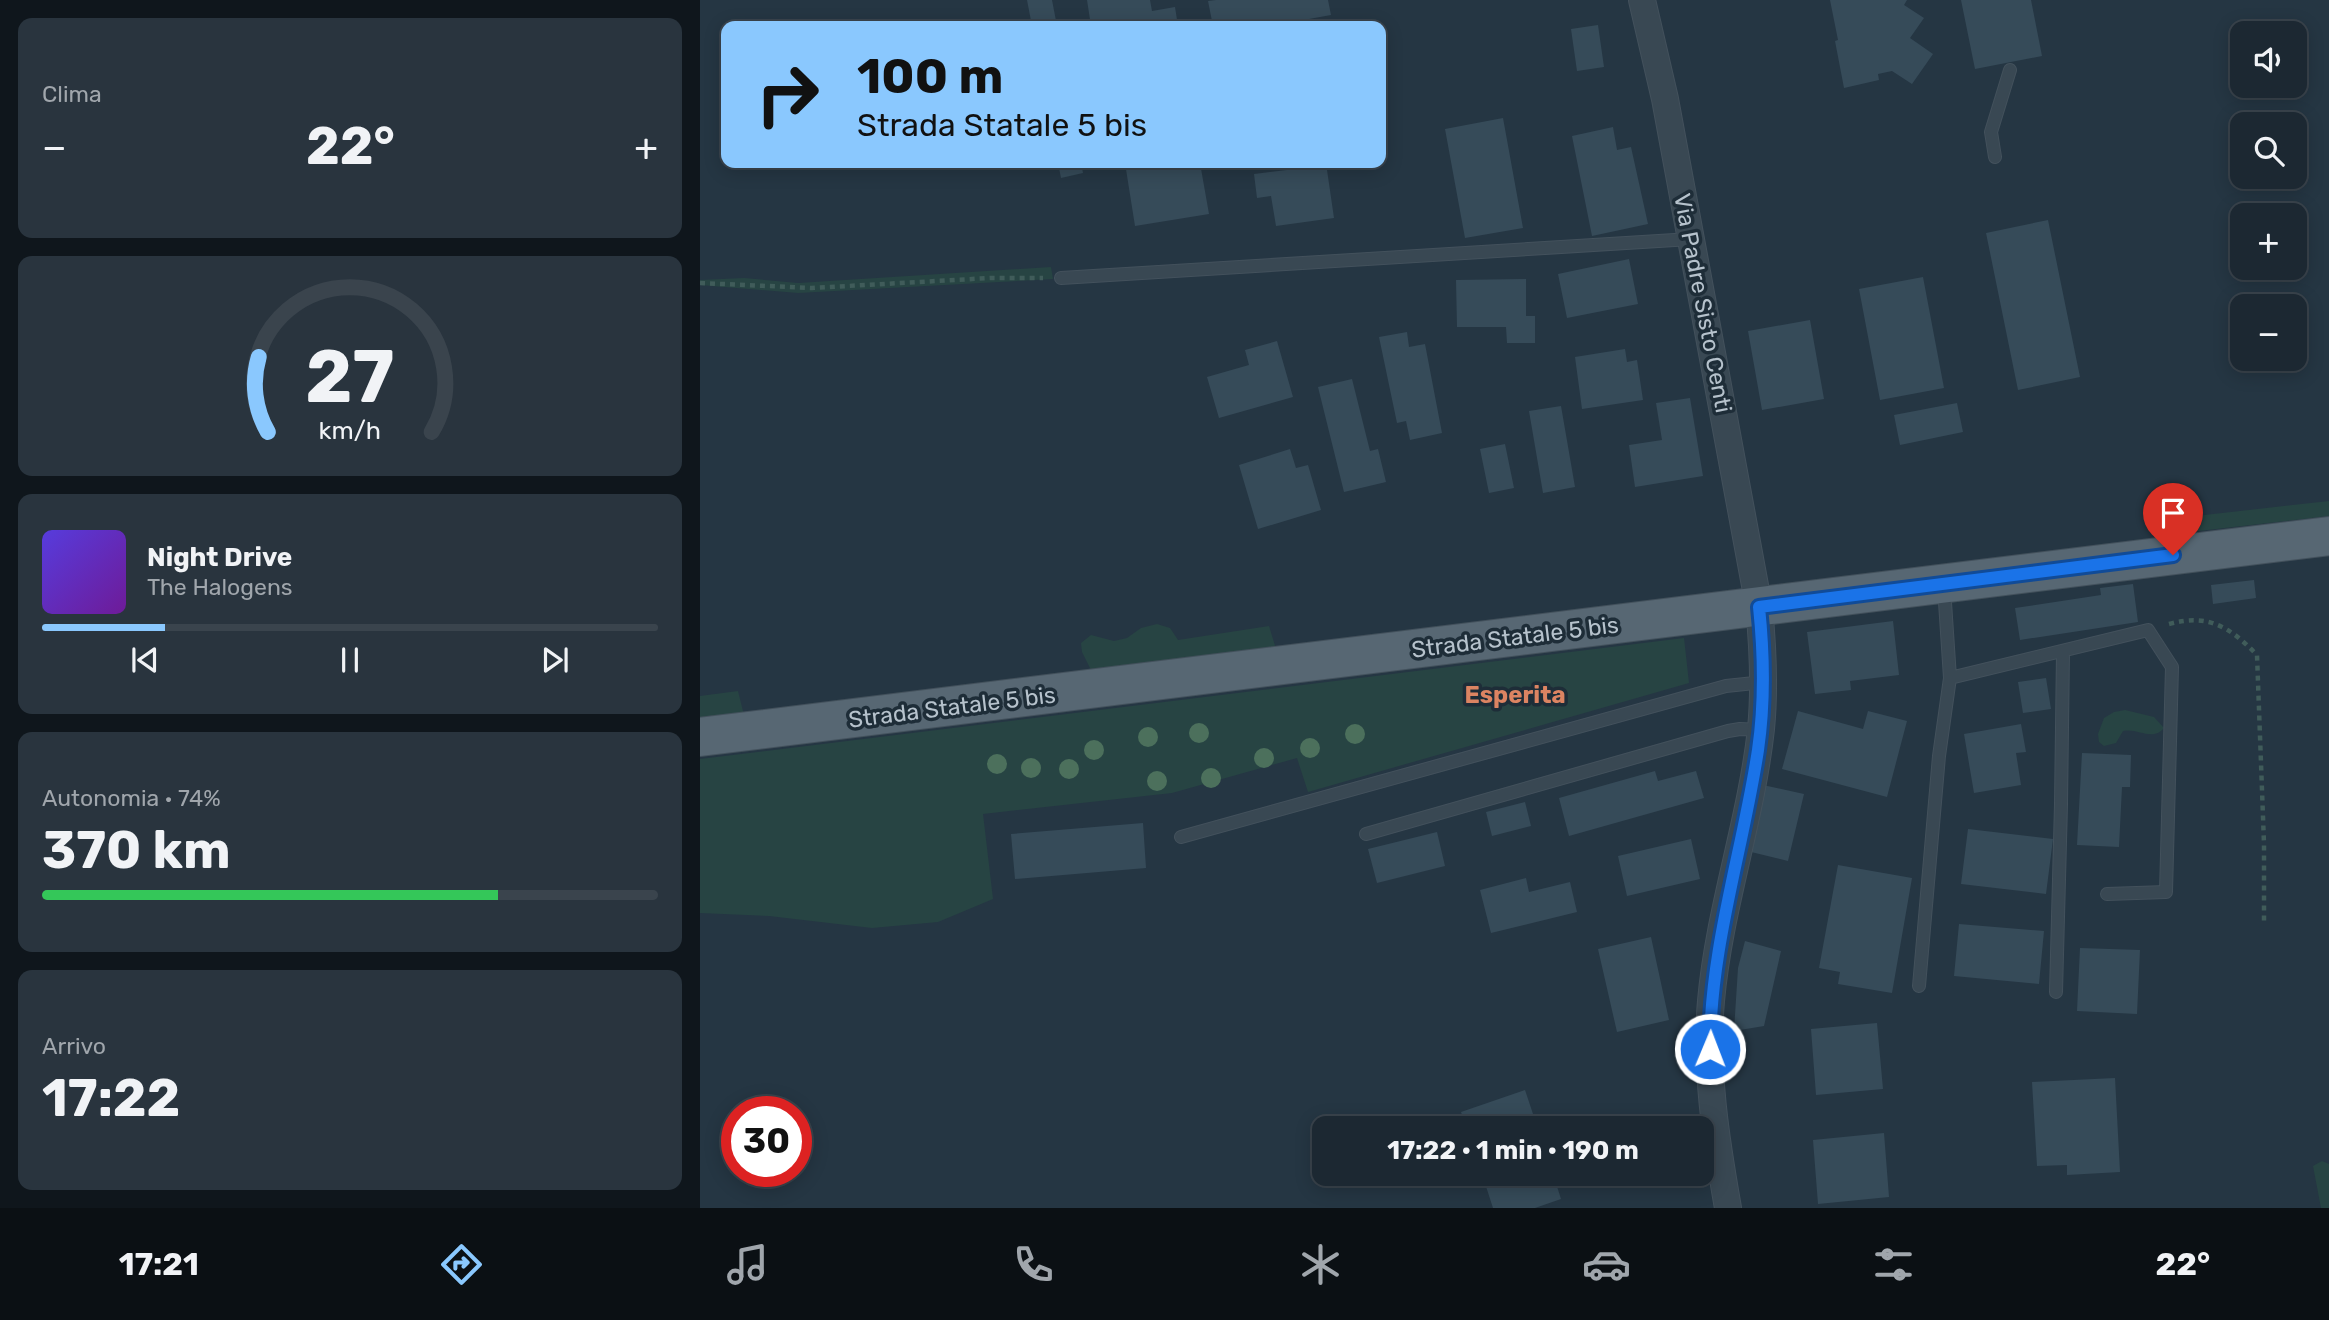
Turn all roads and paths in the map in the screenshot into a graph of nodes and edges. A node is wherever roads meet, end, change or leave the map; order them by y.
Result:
1 (1642, 0) edge
2 (2010, 70) dead end
3 (1995, 157) dead end
4 (1691, 239) junction
5 (1061, 278) joint
6 (700, 283) edge
7 (2329, 536) edge
8 (1944, 583) junction
9 (1759, 607) junction
10 (2148, 630) junction
11 (2063, 652) junction
12 (1950, 678) junction
13 (1764, 682) junction
14 (1760, 730) junction
15 (700, 737) edge
16 (1366, 834) dead end
17 (1181, 836) dead end
18 (2108, 894) dead end
19 (2264, 922) dead end
20 (1919, 986) dead end
21 (2056, 992) dead end
22 (1728, 1208) edge

1 - 4 street, Via Padre Sisto Centi
2 - 3 lane
4 - 5 lane
4 - 9 street, Via Padre Sisto Centi
5 - 6 path
7 - 8 main road, Strada Statale 5 bis
8 - 9 main road, Strada Statale 5 bis
8 - 12 lane
9 - 13 street, Via Padre Sisto Centi
9 - 15 main road, Strada Statale 5 bis
10 - 11 lane
10 - 18 lane
10 - 19 path
11 - 12 lane
11 - 21 lane
12 - 20 lane
13 - 14 street, Via Padre Sisto Centi
13 - 17 lane
14 - 16 lane
14 - 22 street, Via Padre Sisto Centi

